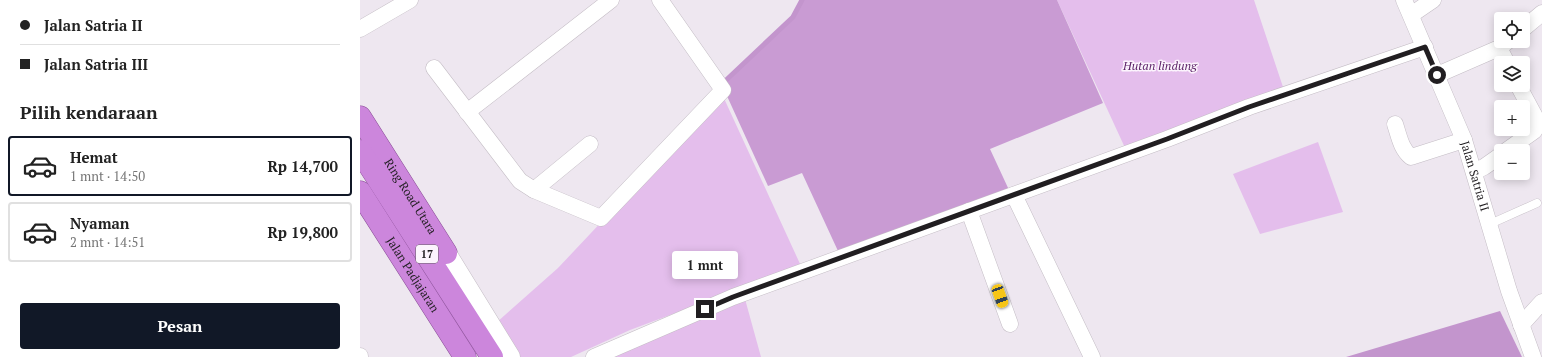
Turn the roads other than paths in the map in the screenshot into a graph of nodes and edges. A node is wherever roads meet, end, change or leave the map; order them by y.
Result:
1 (410, 0) edge
2 (611, 0) edge
3 (660, 0) edge
4 (1404, 0) edge
5 (1433, 0) edge
6 (1542, 13) edge
7 (1411, 15) junction
8 (1530, 23) edge
9 (360, 29) edge
10 (1425, 47) junction
11 (1495, 48) edge
12 (434, 68) dead end
13 (1437, 75) junction
14 (1522, 92) edge
15 (467, 112) junction
16 (360, 117) edge
17 (1395, 124) dead end
18 (1464, 140) junction
19 (590, 144) dead end
20 (1516, 144) edge
21 (360, 151) edge
22 (1494, 160) edge
23 (1474, 172) junction
24 (534, 190) junction
25 (360, 192) edge
26 (1014, 195) junction
27 (1537, 203) dead end
28 (969, 212) junction
29 (360, 216) edge
30 (1490, 224) junction
31 (438, 256) junction
32 (1542, 302) edge
33 (1010, 324) dead end
34 (1521, 325) junction
35 (450, 357) edge
36 (465, 357) edge
37 (492, 357) edge
38 (510, 357) edge
39 (594, 357) edge
40 (1092, 357) edge
41 (1533, 357) edge

1 - 9 street
2 - 15 street
3 - 24 street
4 - 7 street, Jalan Satria II
5 - 7 street
6 - 8 street
7 - 10 street, Jalan Satria II
10 - 13 street, Jalan Satria II
10 - 26 street
11 - 13 street
12 - 15 street
13 - 18 street, Jalan Satria II
14 - 20 street
15 - 24 street
16 - 31 highway, Ring Road Utara
17 - 18 street
18 - 23 street, Jalan Satria II
19 - 24 street
21 - 31 highway, Jalan Padjajaran / 17
22 - 23 street
23 - 30 street, Jalan Satria II
25 - 36 highway, Jalan Padjajaran / 17
26 - 28 street
26 - 40 street
27 - 30 lane
28 - 33 street
28 - 39 street
29 - 35 highway
30 - 34 street, Jalan Satria II
31 - 37 highway, Jalan Padjajaran / 17
31 - 38 street, Ring Road Utara
32 - 34 street
34 - 41 street, Jalan Satria II

